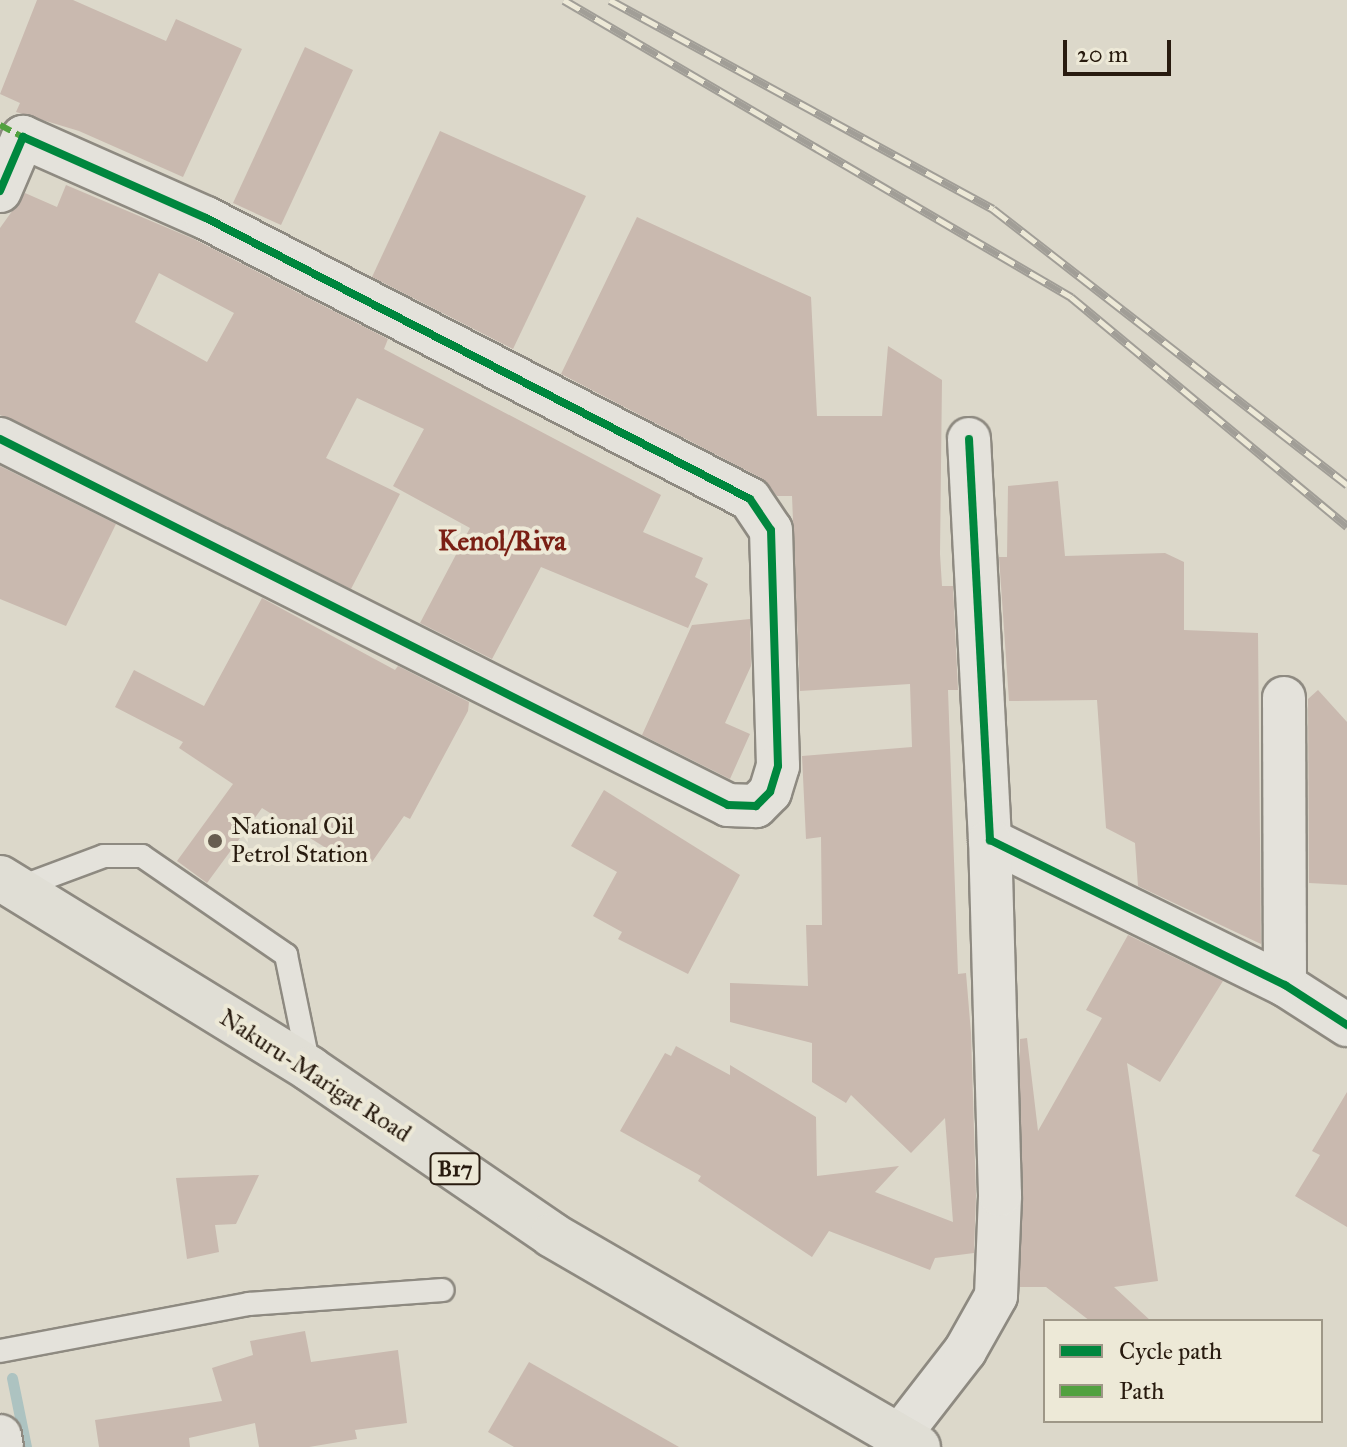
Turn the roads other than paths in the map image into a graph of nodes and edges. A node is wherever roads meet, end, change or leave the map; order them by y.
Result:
1 (0, 191) edge
2 (0, 439) edge
3 (969, 439) dead end
4 (1284, 698) dead end
5 (990, 840) junction
6 (9, 883) edge
7 (1285, 985) junction
8 (1347, 1025) edge
9 (310, 1069) junction
10 (442, 1290) dead end
11 (0, 1351) edge
12 (0, 1436) edge
13 (909, 1442) edge
14 (2, 1447) edge

1 - 2 street
3 - 5 street
4 - 7 street
5 - 7 street
5 - 13 street
6 - 9 main road, Nakuru-Marigat Road / B17
6 - 9 lane
7 - 8 street
9 - 13 main road, Nakuru-Marigat Road / B17
10 - 11 lane
12 - 14 street

